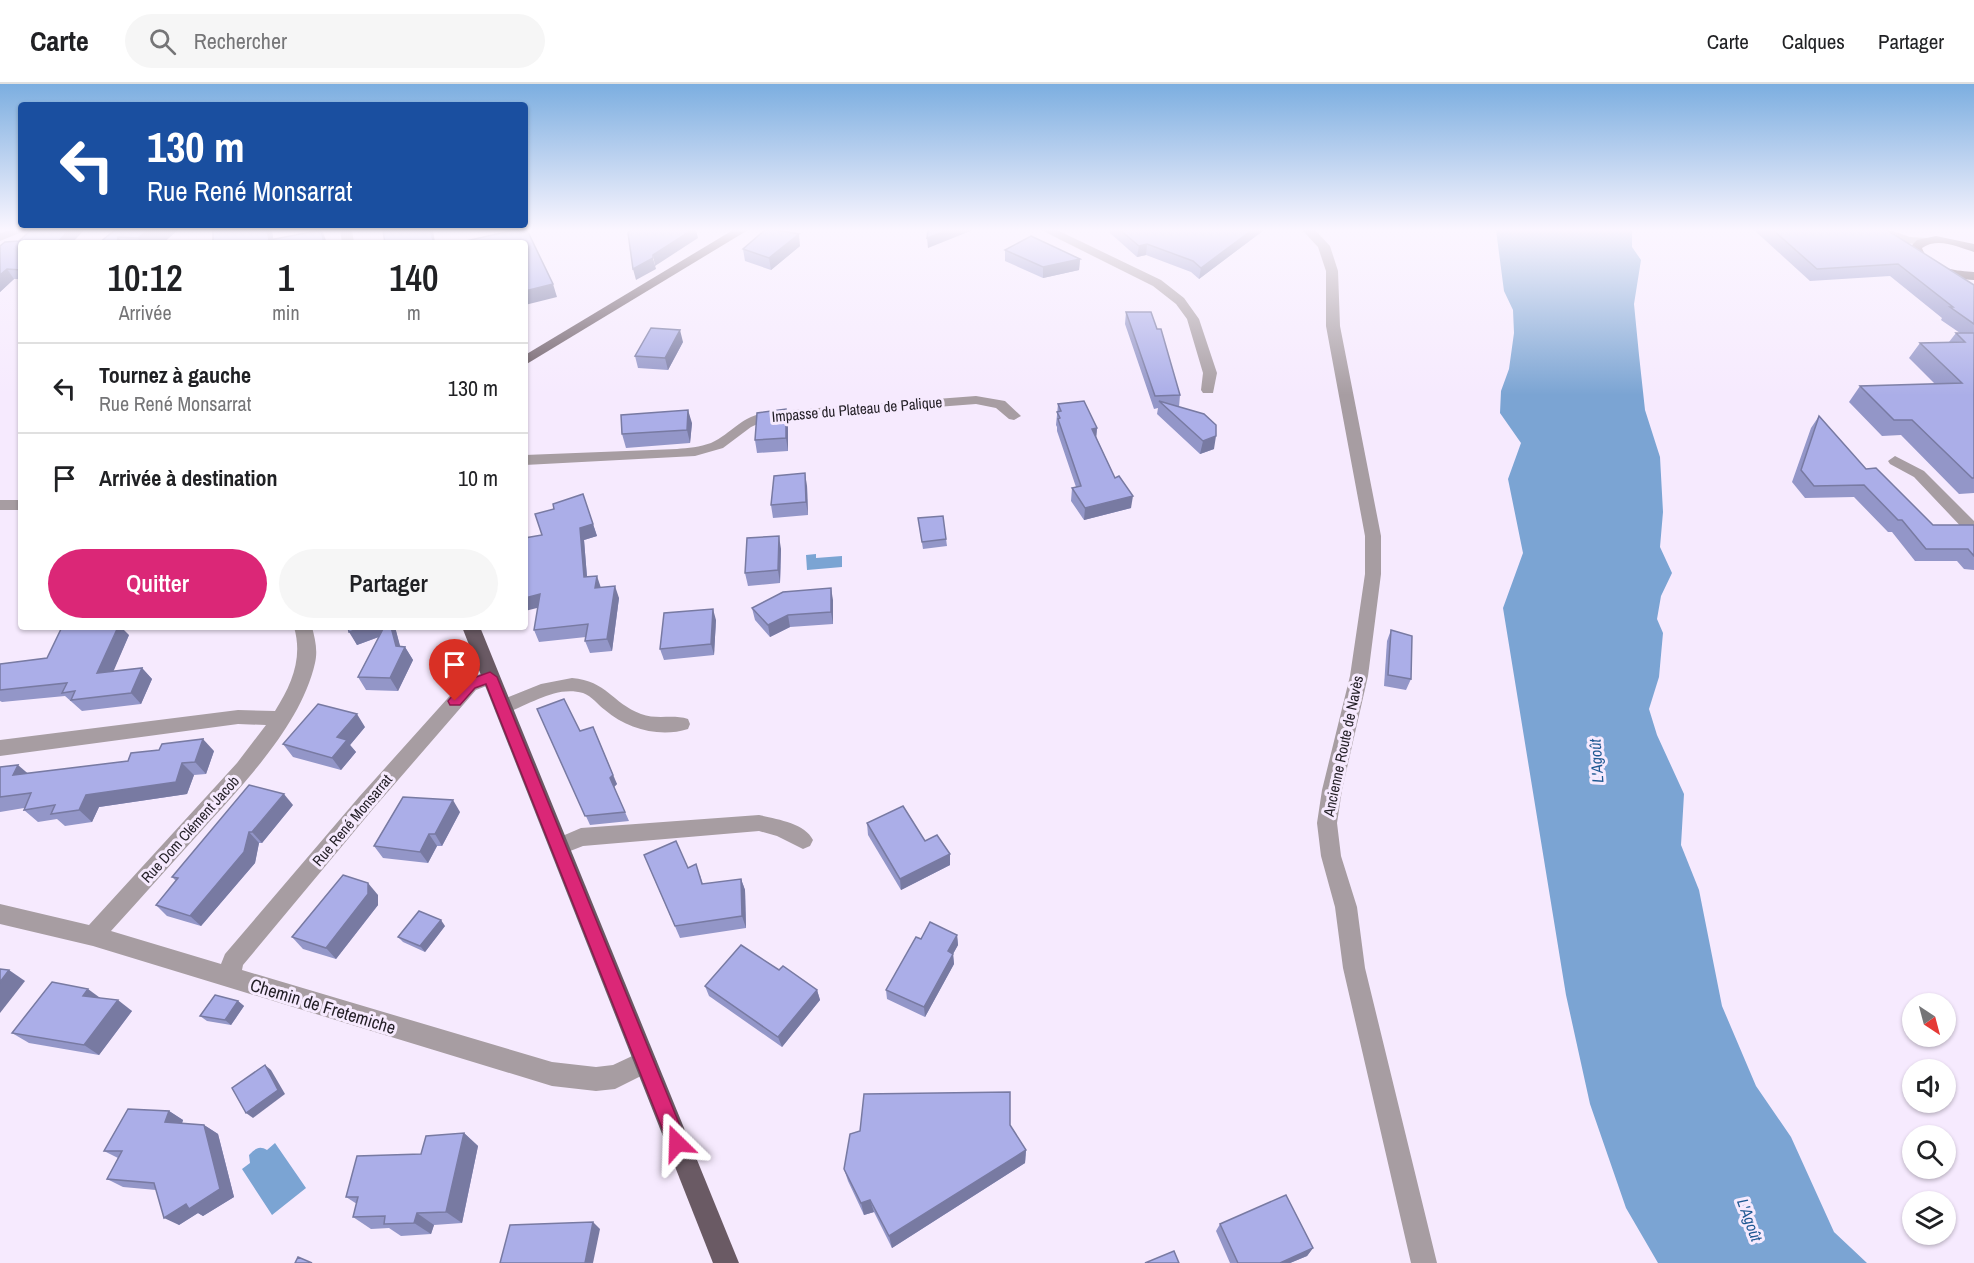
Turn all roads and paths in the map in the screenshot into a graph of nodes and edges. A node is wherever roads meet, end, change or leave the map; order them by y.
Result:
1 (650, 285) edge
2 (1159, 285) edge
3 (1332, 285) edge
4 (580, 327) junction
5 (528, 349) edge
6 (528, 359) edge
7 (1208, 390) dead end
8 (1014, 416) dead end
9 (528, 460) edge
10 (1895, 461) dead end
11 (0, 505) edge
12 (18, 505) edge
13 (1974, 530) edge
14 (304, 630) edge
15 (472, 630) edge
16 (480, 681) junction
17 (503, 706) junction
18 (280, 718) junction
19 (681, 723) dead end
20 (0, 748) edge
21 (803, 840) dead end
22 (560, 846) junction
23 (0, 914) edge
24 (93, 936) junction
25 (233, 978) junction
26 (645, 1062) junction
27 (726, 1263) edge
28 (1424, 1263) edge

1 - 4 main road
2 - 7 street
3 - 28 street, Ancienne Route de Navès
4 - 5 main road
4 - 6 main road
8 - 9 street, Impasse du Plateau de Palique
10 - 13 street
11 - 12 street
14 - 18 street, Rue Dom Clément Jacob
15 - 16 main road
16 - 17 main road
16 - 25 street, Rue René Monsarrat
17 - 19 street
17 - 22 main road
18 - 20 street
18 - 24 street, Rue Dom Clément Jacob
21 - 22 street
22 - 26 main road
23 - 24 street, Chemin de Fretemiche
24 - 25 street, Chemin de Fretemiche
25 - 26 street, Chemin de Fretemiche
26 - 27 main road

